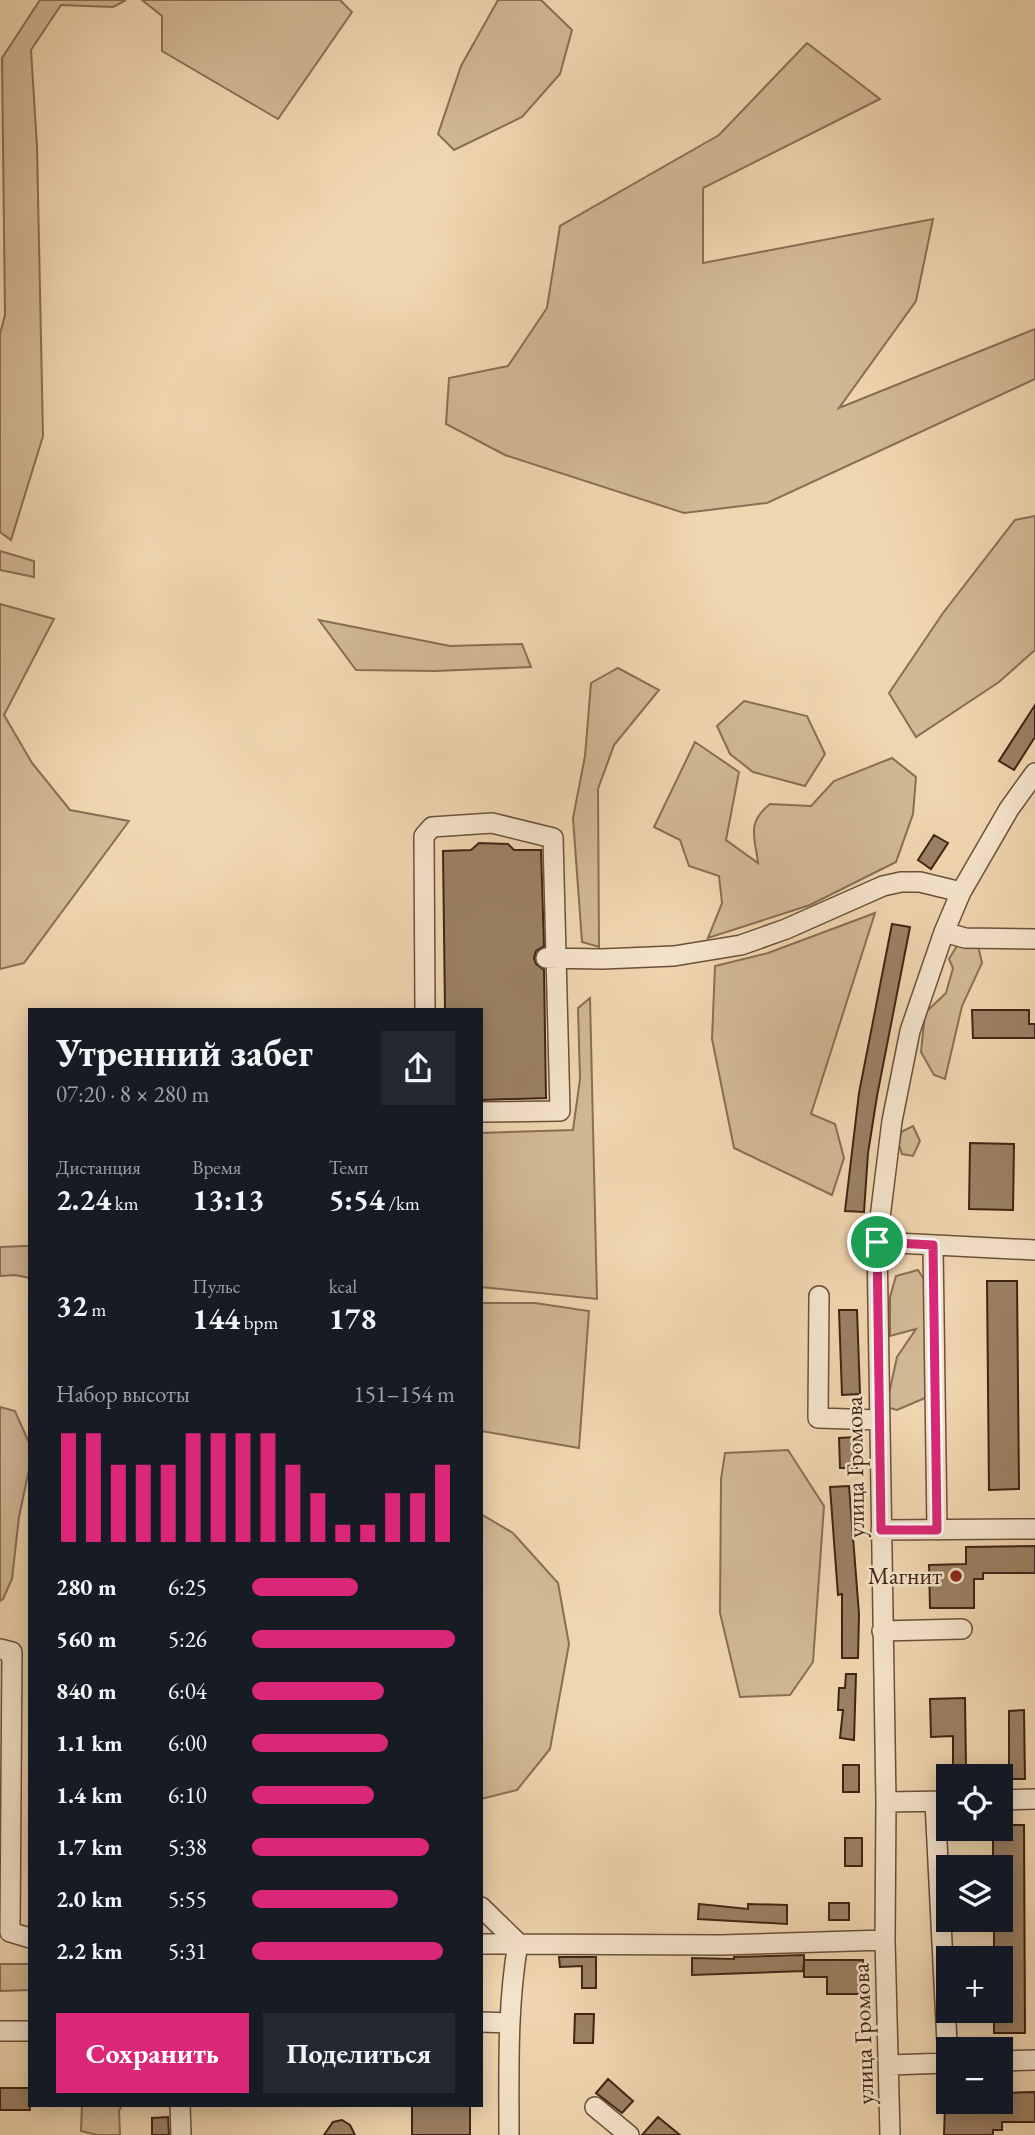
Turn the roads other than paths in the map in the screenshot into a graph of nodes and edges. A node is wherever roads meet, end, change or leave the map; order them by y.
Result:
1 (1035, 772) edge
2 (961, 892) junction
3 (944, 932) junction
4 (1035, 939) edge
5 (551, 958) junction
6 (425, 1008) edge
7 (483, 1112) edge
8 (877, 1242) junction
9 (933, 1245) junction
10 (1035, 1250) edge
11 (819, 1296) dead end
12 (879, 1420) junction
13 (1035, 1529) edge
14 (881, 1530) junction
15 (937, 1530) junction
16 (962, 1629) dead end
17 (882, 1631) junction
18 (14, 1653) edge
19 (1035, 1799) edge
20 (1013, 1800) edge
21 (886, 1802) junction
22 (936, 1802) edge
23 (943, 1841) edge
24 (483, 1909) edge
25 (5, 1933) edge
26 (28, 1938) edge
27 (884, 1940) junction
28 (518, 1943) junction
29 (483, 1944) edge
30 (483, 2022) edge
31 (510, 2023) junction
32 (0, 2031) edge
33 (28, 2031) edge
34 (947, 2037) edge
35 (1035, 2060) edge
36 (1013, 2061) edge
37 (936, 2063) edge
38 (890, 2065) junction
39 (180, 2107) edge
40 (595, 2107) dead end
41 (181, 2135) edge
42 (509, 2135) edge
43 (629, 2135) edge
44 (890, 2135) edge

1 - 2 street, улица Громова
2 - 3 street, улица Громова
2 - 5 street
3 - 4 street
3 - 8 street, улица Громова
5 - 6 street
5 - 7 street
8 - 9 street
8 - 12 street, улица Громова
9 - 10 street
9 - 15 street
11 - 12 street
12 - 14 street, улица Громова
13 - 15 street
14 - 15 street
14 - 17 street, улица Громова
16 - 17 street
17 - 21 street, улица Громова
18 - 25 street
19 - 20 street
21 - 22 street
21 - 27 street, улица Громова
23 - 34 street
24 - 28 street
25 - 26 street
27 - 28 street
27 - 38 street, улица Громова
28 - 29 street
28 - 31 street
30 - 31 street
31 - 42 street
32 - 33 street
35 - 36 street
37 - 38 street
38 - 44 street, улица Громова
39 - 41 street
40 - 43 street

